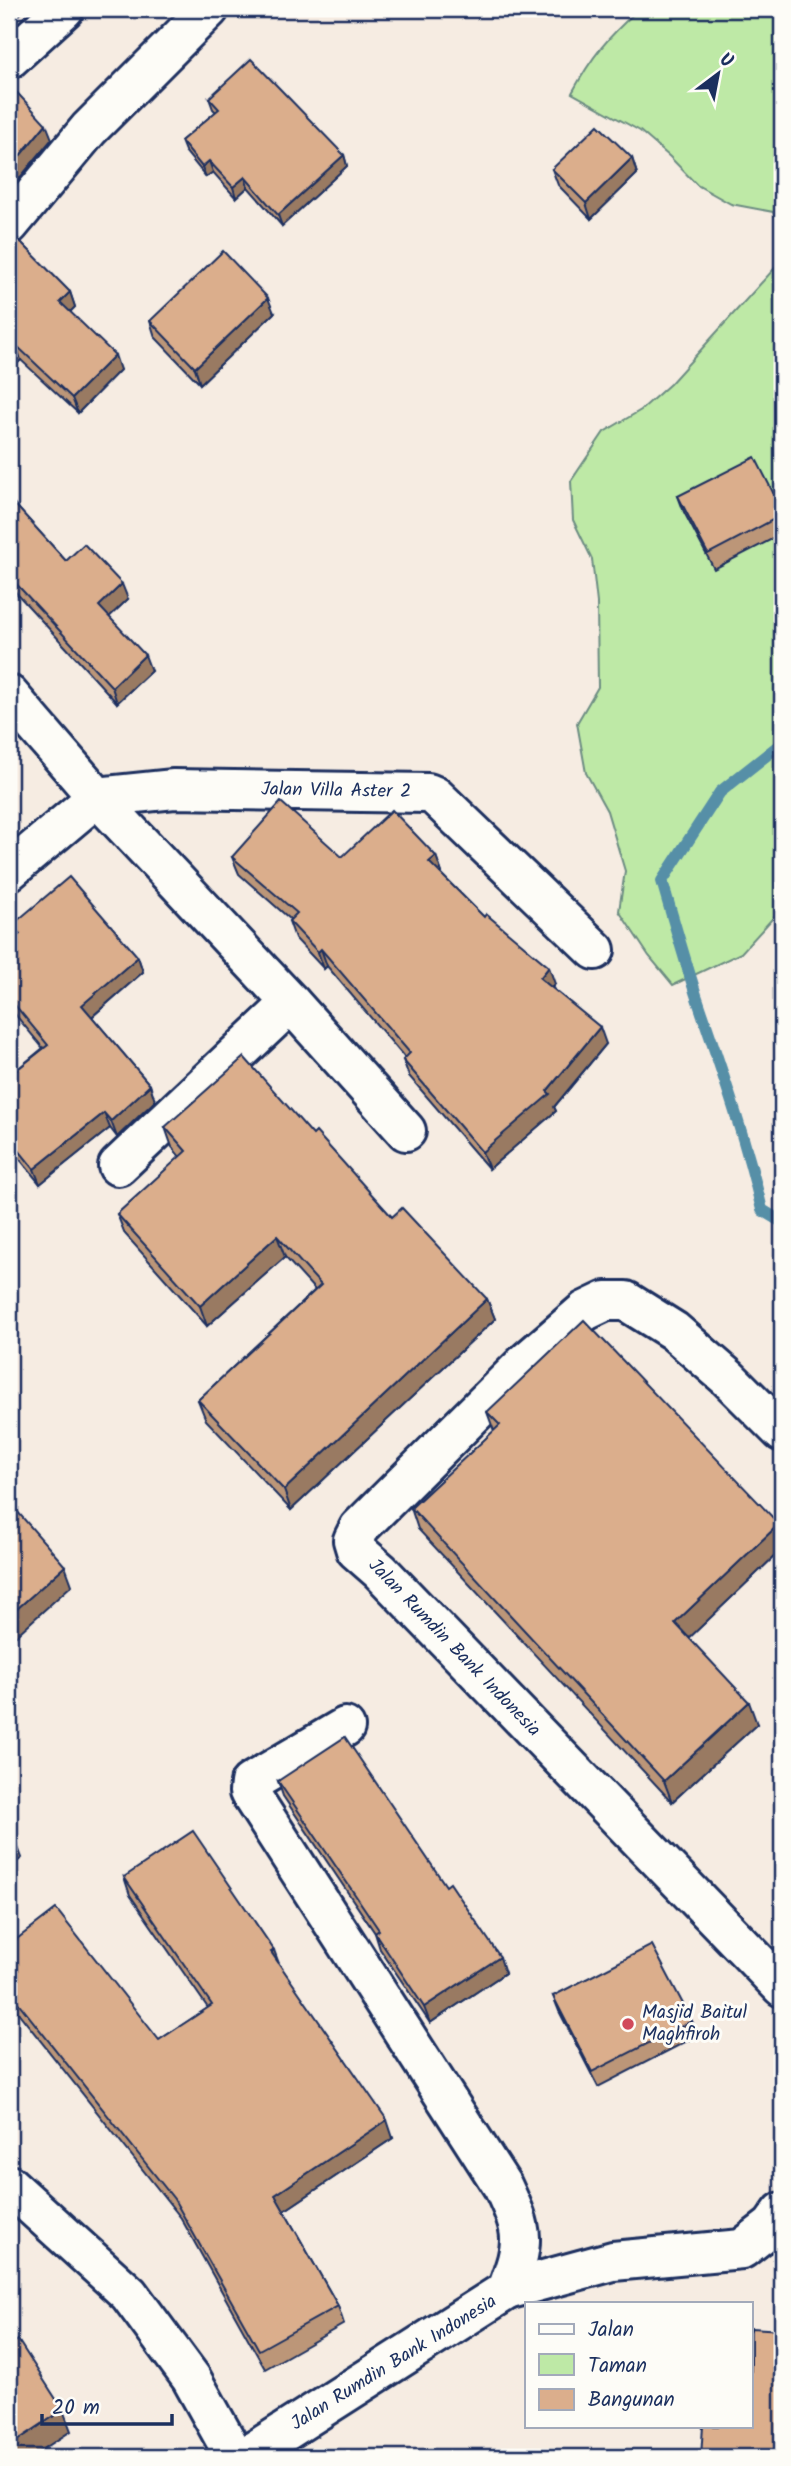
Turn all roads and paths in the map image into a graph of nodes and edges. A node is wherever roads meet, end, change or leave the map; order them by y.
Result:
1 (64, 9) edge
2 (209, 9) edge
3 (9, 59) edge
4 (9, 225) edge
5 (9, 695) edge
6 (97, 797) junction
7 (9, 871) edge
8 (596, 950) dead end
9 (290, 1003) junction
10 (406, 1130) dead end
11 (118, 1166) dead end
12 (782, 1432) edge
13 (345, 1727) dead end
14 (782, 1987) edge
15 (9, 2186) edge
16 (782, 2212) edge
17 (507, 2290) junction
18 (235, 2457) edge
19 (245, 2457) edge

1 - 3 street
2 - 4 street
5 - 6 street
6 - 7 street
6 - 8 street, Jalan Villa Aster 2
6 - 9 street
9 - 10 street
9 - 11 street
12 - 14 street, Jalan Rumdin Bank Indonesia
13 - 17 street, Jalan Rumdin Bank Indonesia
15 - 18 street
16 - 17 street, Jalan Rumdin Bank Indonesia
17 - 19 street, Jalan Rumdin Bank Indonesia

